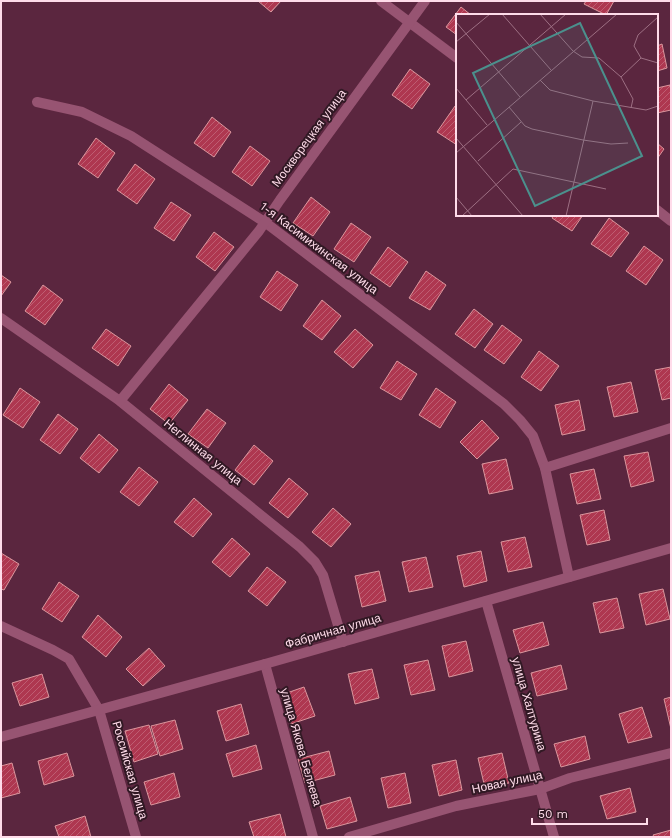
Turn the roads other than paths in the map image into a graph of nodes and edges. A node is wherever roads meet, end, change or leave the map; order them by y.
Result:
1 (380, 1) edge
2 (426, 1) edge
3 (410, 22) junction
4 (456, 57) edge
5 (37, 102) dead end
6 (658, 211) edge
7 (671, 221) edge
8 (266, 223) junction
9 (1, 318) edge
10 (120, 401) junction
11 (671, 428) edge
12 (544, 468) junction
13 (671, 548) edge
14 (569, 577) junction
15 (486, 601) junction
16 (1, 626) edge
17 (343, 642) junction
18 (265, 664) junction
19 (99, 710) junction
20 (1, 737) edge
21 (671, 753) edge
22 (540, 789) junction
23 (136, 837) edge
24 (313, 837) edge
25 (349, 837) edge
26 (554, 837) edge

1 - 3 street
2 - 3 street, Москворецкая улица
3 - 4 street
3 - 8 street, Москворецкая улица
5 - 8 street, 1-я Касимихинская улица
6 - 7 street
8 - 10 street, Москворецкая улица
8 - 12 street, 1-я Касимихинская улица
9 - 10 street, Неглинная улица
10 - 17 street, Неглинная улица
11 - 12 street
12 - 14 street, 1-я Касимихинская улица
13 - 14 street, Фабричная улица
14 - 15 street, Фабричная улица
15 - 17 street, Фабричная улица
15 - 22 street, улица Халтурина
16 - 19 street, Российская улица
17 - 18 street, Фабричная улица
18 - 19 street, Фабричная улица
18 - 24 street, улица Якова Беляева
19 - 20 street, Фабричная улица
19 - 23 street, Российская улица
21 - 22 street, Новая улица
22 - 25 street, Новая улица
22 - 26 street, улица Халтурина

